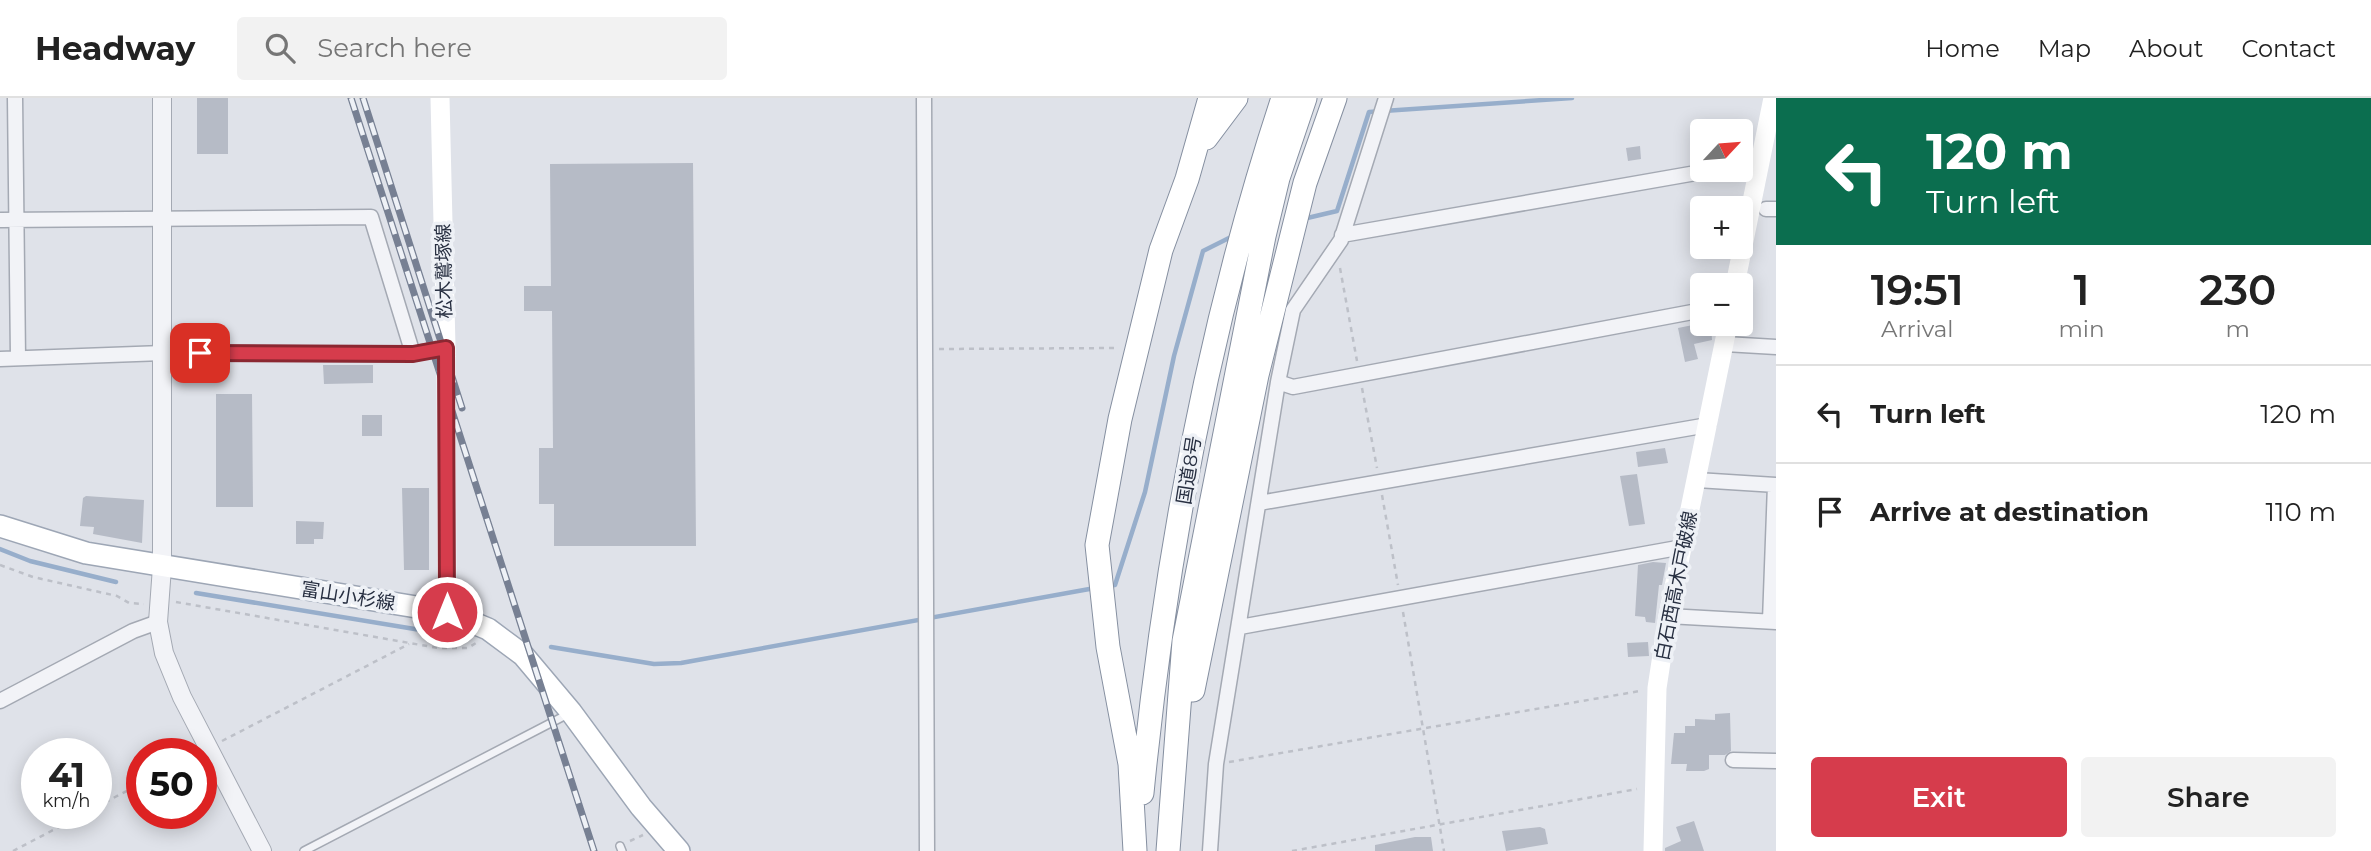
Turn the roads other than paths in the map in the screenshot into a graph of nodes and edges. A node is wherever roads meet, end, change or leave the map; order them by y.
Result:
1 (15, 98) edge
2 (162, 98) edge
3 (440, 98) edge
4 (924, 98) edge
5 (1193, 98) edge
6 (1210, 98) edge
7 (1236, 98) edge
8 (1283, 98) edge
9 (1305, 98) edge
10 (1386, 98) edge
11 (1773, 98) edge
12 (1337, 101) edge
13 (1754, 152) edge
14 (1193, 158) junction
15 (1690, 174) edge
16 (1748, 182) edge
17 (0, 220) edge
18 (17, 220) junction
19 (163, 220) junction
20 (1254, 234) junction
21 (1340, 241) junction
22 (1736, 273) edge
23 (1690, 312) edge
24 (1726, 336) edge
25 (1725, 344) junction
26 (1776, 347) edge
27 (446, 348) junction
28 (163, 352) junction
29 (413, 354) junction
30 (18, 358) junction
31 (0, 359) edge
32 (1278, 382) junction
33 (1708, 425) junction
34 (1697, 480) junction
35 (1776, 485) edge
36 (1259, 503) junction
37 (0, 526) edge
38 (1683, 547) junction
39 (162, 567) junction
40 (159, 609) junction
41 (447, 612) junction
42 (1668, 616) junction
43 (1773, 621) edge
44 (1240, 627) junction
45 (0, 701) edge
46 (571, 712) junction
47 (1733, 760) dead end
48 (1776, 761) edge
49 (1171, 807) junction
50 (262, 851) edge
51 (304, 851) edge
52 (679, 851) edge
53 (927, 851) edge
54 (1136, 851) edge
55 (1168, 851) edge
56 (1210, 851) edge
57 (1653, 851) edge

1 - 18 street
2 - 19 street
3 - 27 main road, 松木鷲塚線
4 - 53 street
5 - 14 highway
6 - 14 highway
7 - 14 highway
8 - 20 highway, 国道8号
9 - 20 highway, 国道8号
10 - 21 street
11 - 13 main road
12 - 49 highway
14 - 54 highway
15 - 21 street
16 - 22 main road
17 - 18 street
18 - 19 street
18 - 30 street
19 - 28 street
19 - 29 street
20 - 49 highway, 国道8号
20 - 54 highway, 国道8号
21 - 32 street
23 - 32 street
24 - 25 main road, 白石西高木戸破線
25 - 26 street
25 - 33 main road, 白石西高木戸破線
27 - 29 street
27 - 41 main road, 松木鷲塚線
28 - 29 street
28 - 30 street
28 - 39 street
30 - 31 street
32 - 36 street
33 - 34 main road, 白石西高木戸破線
33 - 36 street
34 - 35 street
34 - 38 main road, 白石西高木戸破線
35 - 43 street
36 - 44 street
37 - 39 main road, 富山小杉線
38 - 42 main road, 白石西高木戸破線
38 - 44 street
39 - 40 street
39 - 41 main road, 富山小杉線
40 - 45 street
40 - 50 street
41 - 46 main road, 富山小杉線
42 - 43 street
42 - 57 main road, 白石西高木戸破線
44 - 56 street
46 - 51 lane
46 - 52 main road, 富山小杉線
47 - 48 street
49 - 55 highway, 国道8号

